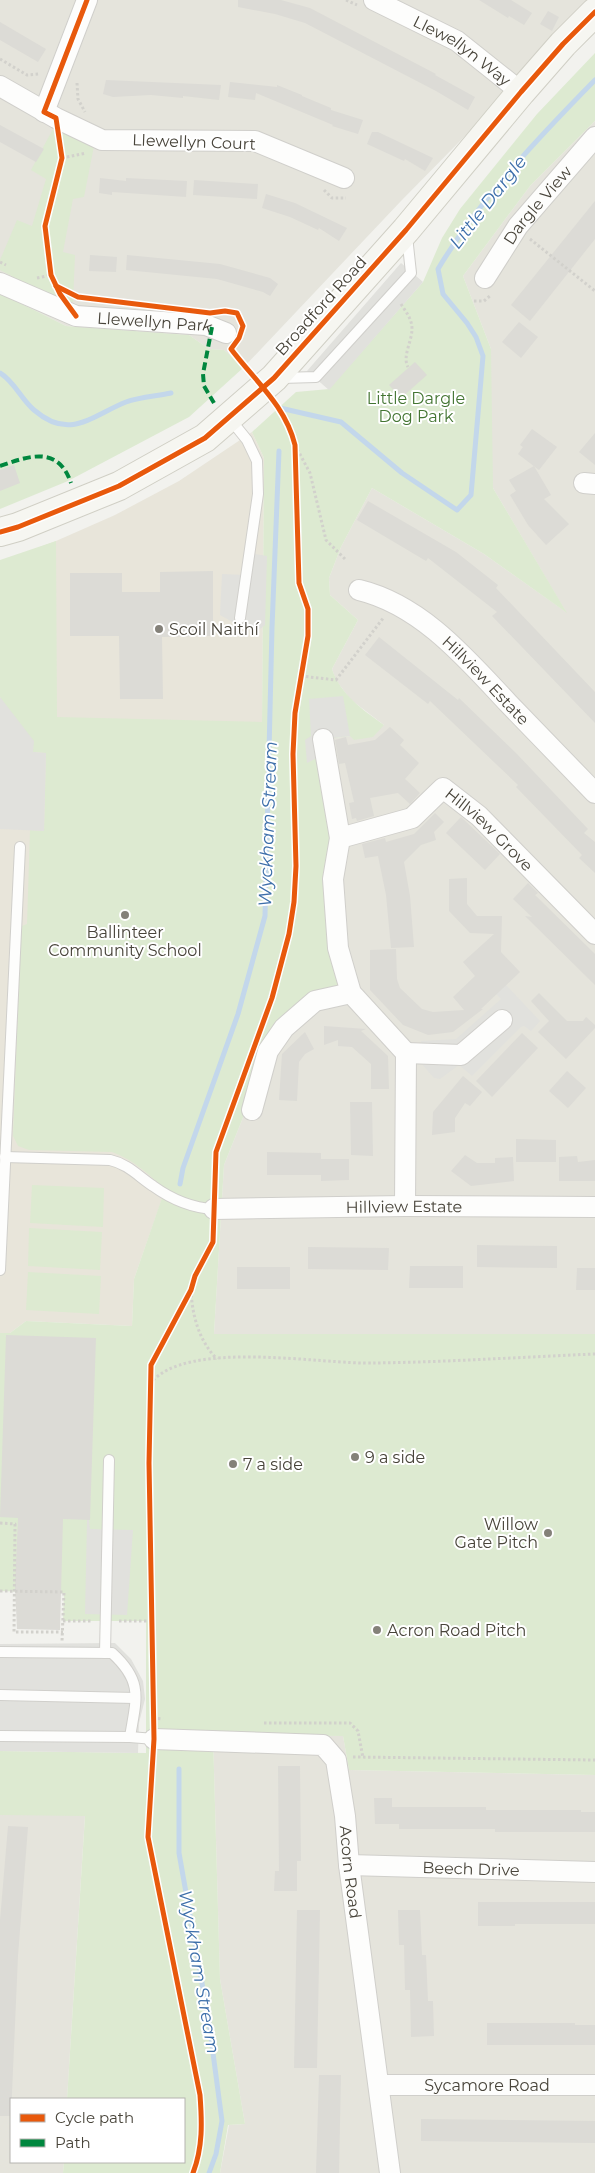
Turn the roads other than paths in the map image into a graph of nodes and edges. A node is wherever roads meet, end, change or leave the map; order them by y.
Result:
1 (87, 0) edge
2 (374, 0) edge
3 (595, 12) edge
4 (0, 86) edge
5 (521, 92) junction
6 (50, 115) junction
7 (595, 137) edge
8 (344, 178) dead end
9 (485, 278) dead end
10 (0, 283) edge
11 (226, 333) dead end
12 (228, 418) junction
13 (0, 532) edge
14 (359, 590) dead end
15 (240, 618) dead end
16 (323, 739) dead end
17 (595, 793) edge
18 (340, 838) junction
19 (20, 847) dead end
20 (595, 934) edge
21 (352, 993) junction
22 (502, 1020) dead end
23 (406, 1053) junction
24 (252, 1110) dead end
25 (5, 1157) junction
26 (405, 1206) junction
27 (595, 1207) edge
28 (214, 1209) joint
29 (0, 1270) edge
30 (109, 1460) dead end
31 (0, 1652) edge
32 (105, 1653) junction
33 (0, 1695) edge
34 (135, 1698) junction
35 (0, 1736) edge
36 (130, 1737) junction
37 (154, 1738) joint
38 (349, 1865) junction
39 (595, 1872) edge
40 (379, 2084) junction
41 (595, 2085) edge
42 (390, 2173) edge

1 - 6 street
2 - 5 street, Llewellyn Way
3 - 5 street, Broadford Road
4 - 6 street, Llewellyn Court
5 - 12 street, Broadford Road
6 - 8 street, Llewellyn Court
7 - 9 street, Dargle View
10 - 11 street, Llewellyn Park
12 - 13 street, Broadford Road
12 - 15 lane
14 - 17 street, Hillview Estate
16 - 18 street
18 - 20 street, Hillview Grove
18 - 21 street
19 - 25 lane
21 - 23 street
21 - 24 street
22 - 23 street
23 - 26 street
25 - 28 lane
25 - 29 lane
26 - 27 street, Hillview Estate
26 - 28 street, Hillview Estate
30 - 32 lane
31 - 32 lane
32 - 34 lane
33 - 34 lane
34 - 36 lane
35 - 36 lane
36 - 37 lane
37 - 38 street, Acorn Road
38 - 39 street, Beech Drive
38 - 40 street, Acorn Road
40 - 41 street, Sycamore Road
40 - 42 street, Acorn Road

